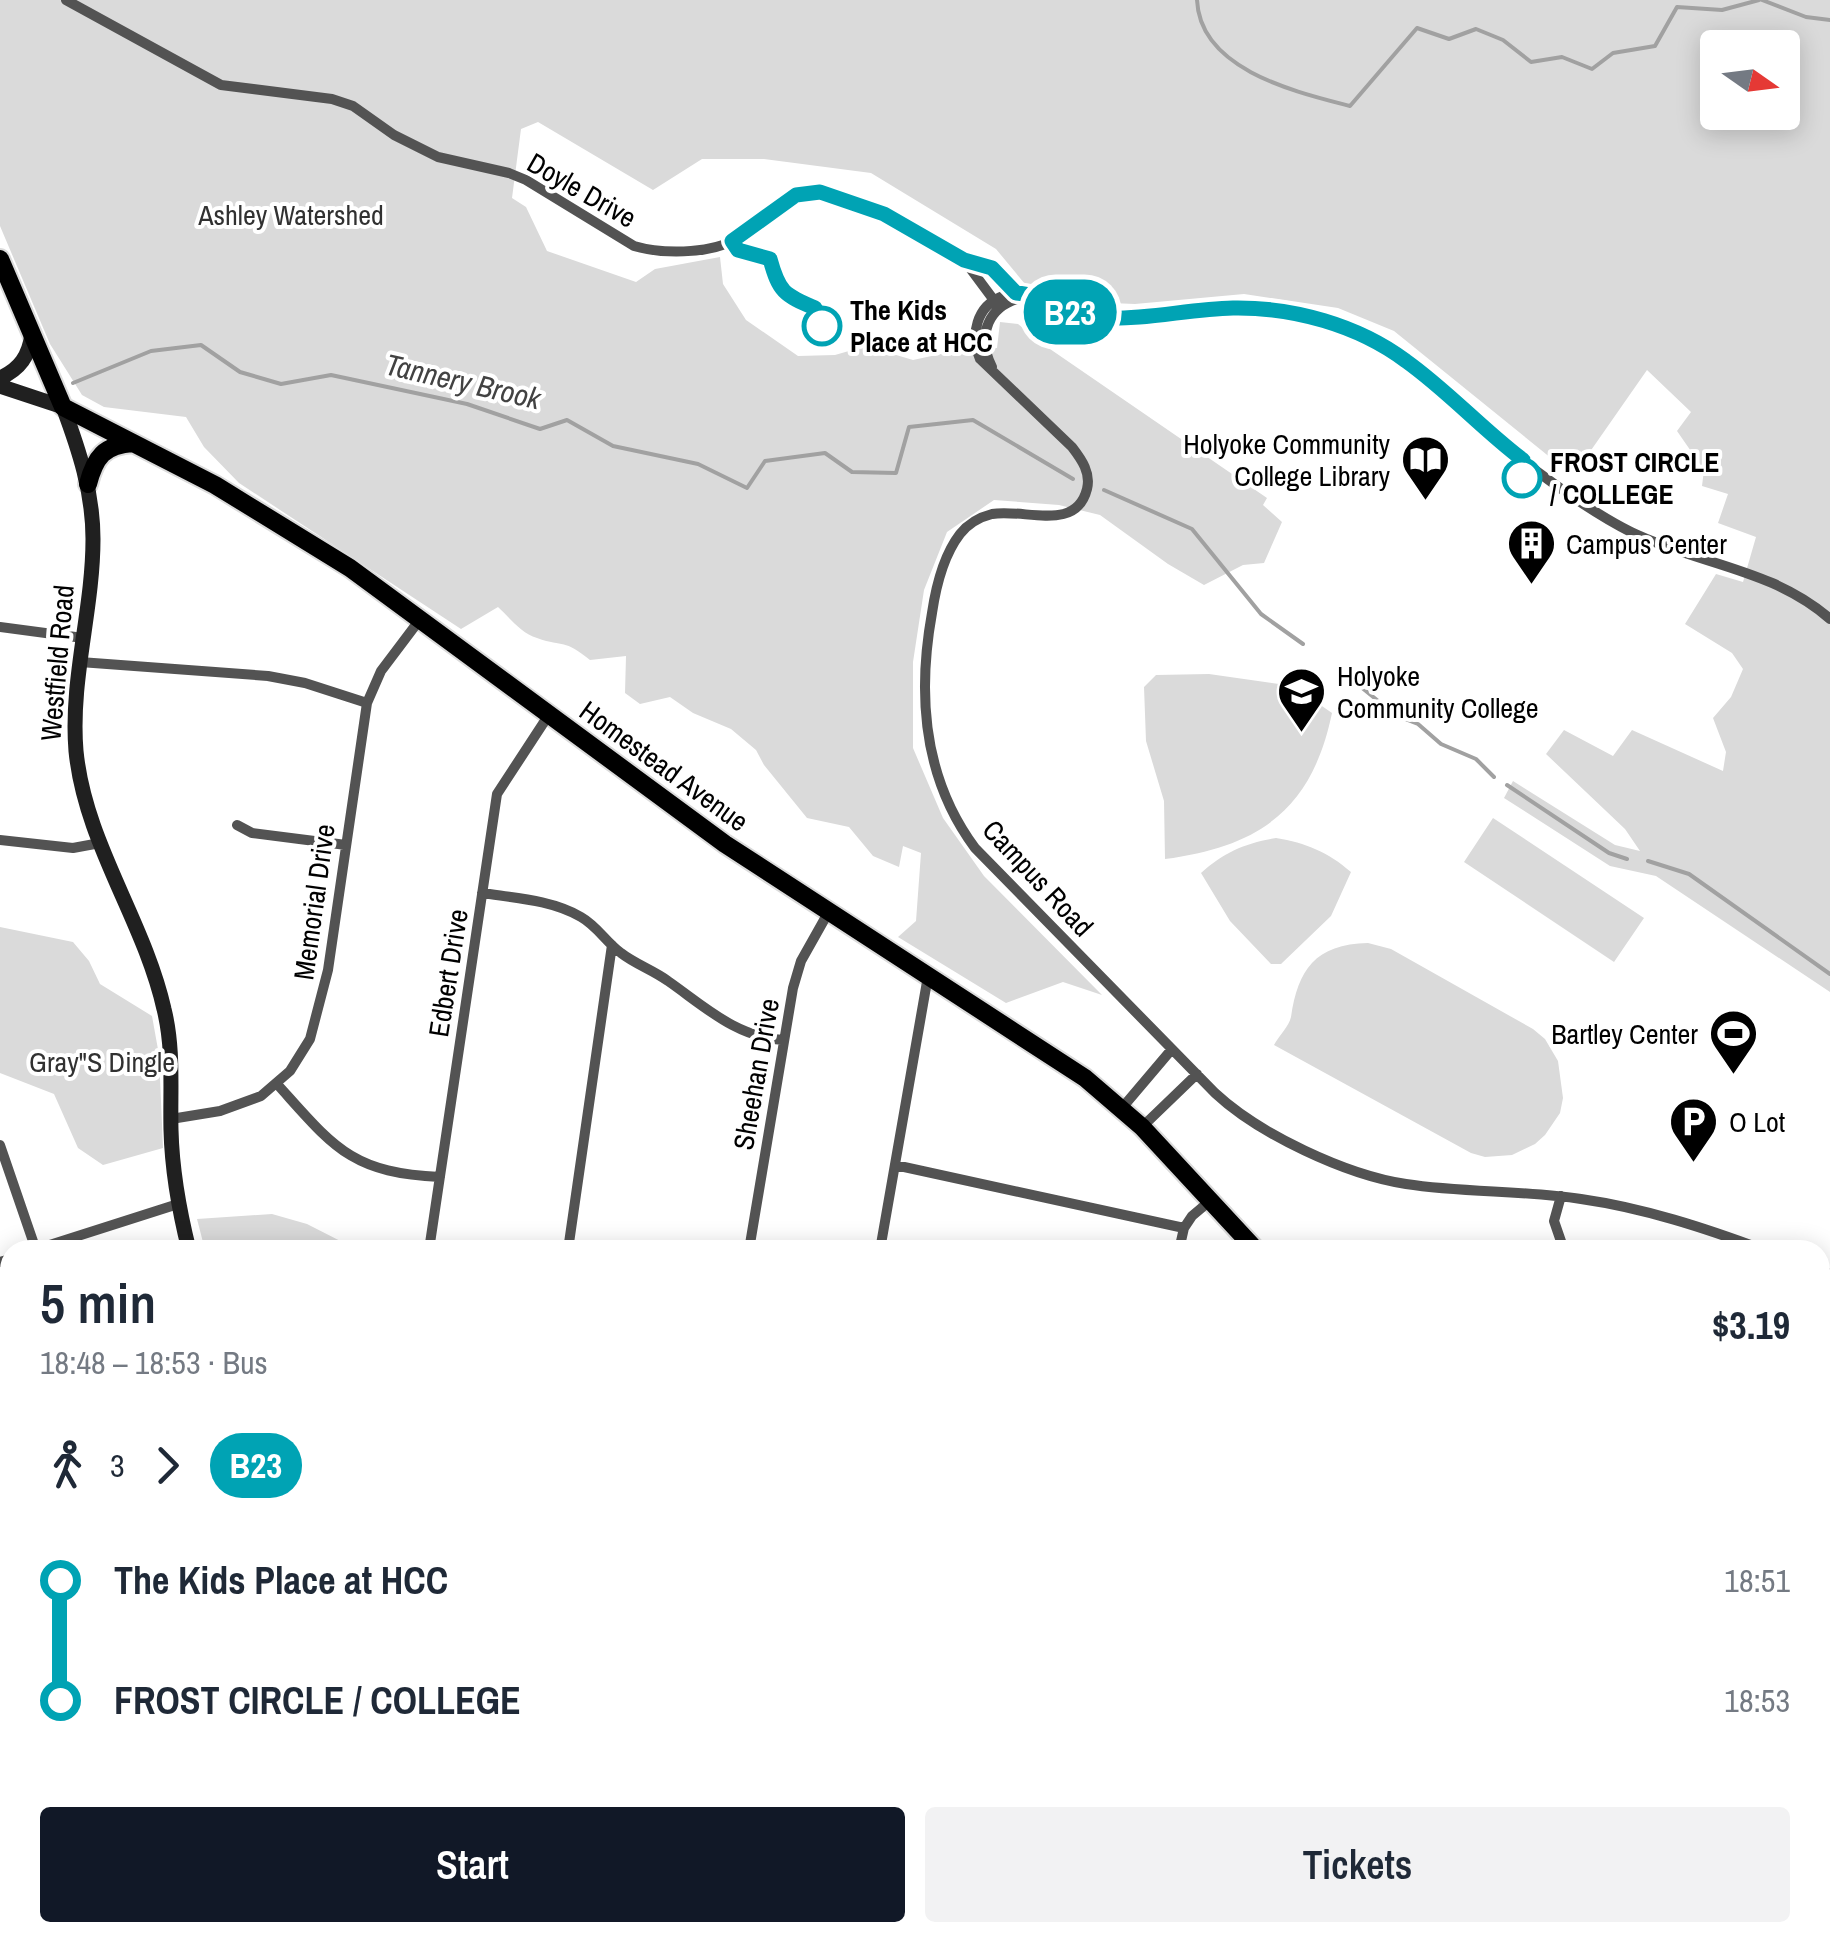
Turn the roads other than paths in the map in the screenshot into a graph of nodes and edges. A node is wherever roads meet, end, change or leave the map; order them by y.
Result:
1 (66, 0) edge
2 (0, 259) edge
3 (964, 260) junction
4 (1016, 296) junction
5 (996, 304) junction
6 (32, 334) junction
7 (0, 378) edge
8 (0, 386) edge
9 (63, 406) junction
10 (134, 443) junction
11 (88, 484) junction
12 (420, 618) junction
13 (1830, 620) edge
14 (0, 627) edge
15 (83, 638) junction
16 (80, 662) junction
17 (367, 703) junction
18 (548, 716) junction
19 (237, 826) dead end
20 (0, 840) edge
21 (100, 842) junction
22 (346, 845) junction
23 (482, 893) junction
24 (828, 913) junction
25 (612, 945) junction
26 (928, 975) junction
27 (784, 1040) junction
28 (1172, 1050) junction
29 (1196, 1074) junction
30 (277, 1084) junction
31 (1122, 1108) junction
32 (171, 1120) junction
33 (1142, 1127) junction
34 (0, 1145) edge
35 (895, 1165) junction
36 (440, 1177) junction
37 (1561, 1196) junction
38 (1210, 1200) junction
39 (178, 1204) junction
40 (1184, 1228) junction
41 (32, 1240) edge
42 (66, 1240) edge
43 (187, 1240) edge
44 (431, 1240) edge
45 (569, 1240) edge
46 (751, 1240) edge
47 (882, 1240) edge
48 (1181, 1240) edge
49 (1247, 1240) edge
50 (1561, 1240) edge
51 (1735, 1240) edge

1 - 3 street, Doyle Drive
2 - 6 main road, Westfield Road
3 - 4 street, Doyle Drive
3 - 5 street, Doyle Drive
4 - 5 street
4 - 13 street
5 - 28 street, Campus Road
6 - 7 main road
6 - 9 main road, Westfield Road
8 - 9 main road, Homestead Avenue
9 - 10 main road, Homestead Avenue
9 - 11 main road, Westfield Road
10 - 11 main road
10 - 12 main road, Homestead Avenue
11 - 15 main road, Westfield Road
12 - 17 street, Memorial Drive
12 - 18 main road, Homestead Avenue
14 - 15 street
15 - 16 main road, Westfield Road
16 - 17 street
16 - 21 main road, Westfield Road
17 - 22 street, Memorial Drive
18 - 23 street, Edbert Drive
18 - 24 main road, Homestead Avenue
19 - 22 street
20 - 21 street
21 - 32 main road, Westfield Road
22 - 30 street, Memorial Drive
23 - 25 street
23 - 36 street, Edbert Drive
24 - 26 main road, Homestead Avenue
24 - 27 street, Sheehan Drive
25 - 27 street
25 - 45 street
26 - 31 main road, Homestead Avenue
26 - 35 street
27 - 46 street, Sheehan Drive
28 - 29 street, Campus Road
28 - 31 street
29 - 33 street
29 - 37 street, Campus Road
30 - 32 street, Memorial Drive
30 - 36 street
31 - 33 main road, Homestead Avenue
32 - 39 main road, Westfield Road
33 - 38 main road, Homestead Avenue
34 - 41 street
35 - 40 street
35 - 47 street
36 - 44 street, Edbert Drive
37 - 50 street
37 - 51 street, Campus Road
38 - 40 street
38 - 49 main road, Homestead Avenue
39 - 42 street
39 - 43 main road, Westfield Road
40 - 48 street

